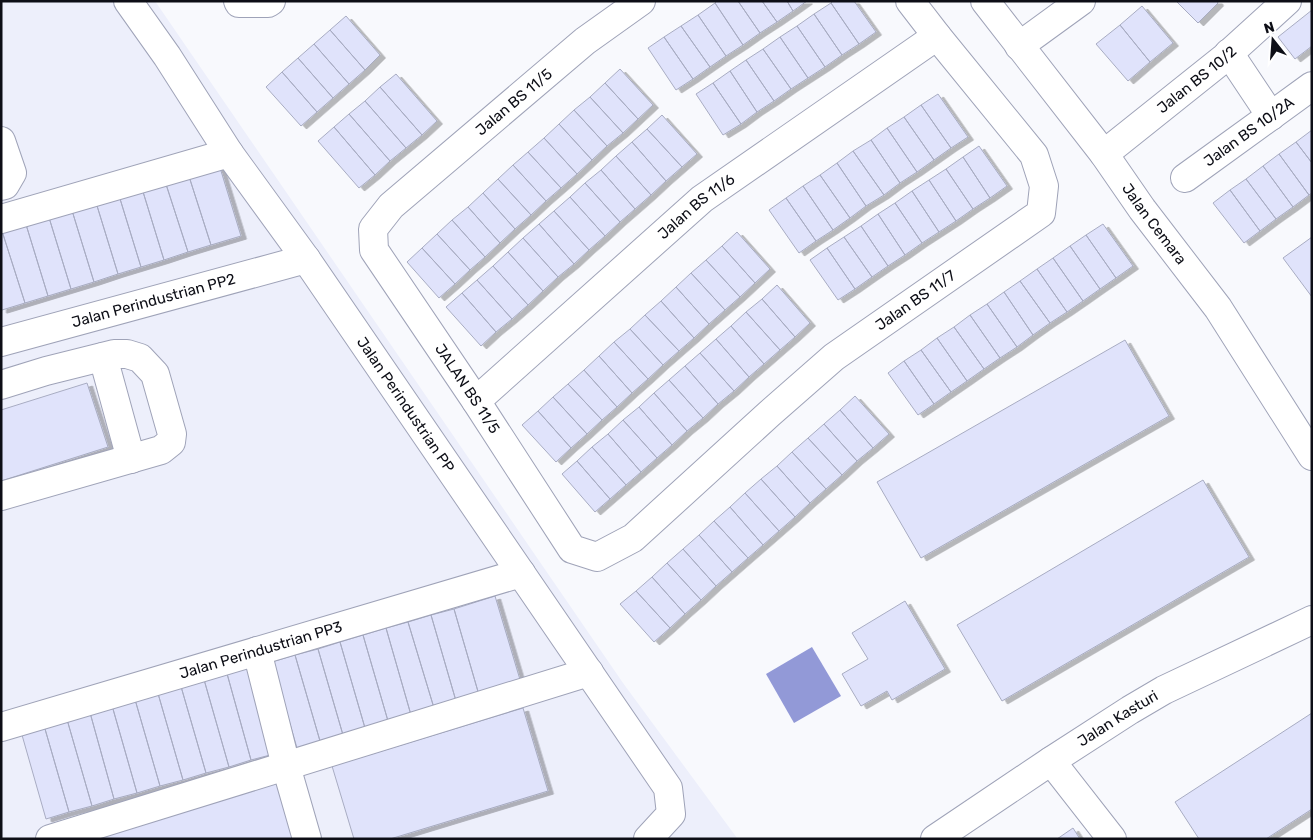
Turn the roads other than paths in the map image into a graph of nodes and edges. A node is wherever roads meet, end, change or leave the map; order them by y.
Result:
1 (128, 1) edge
2 (238, 1) edge
3 (271, 1) edge
4 (641, 1) edge
5 (910, 1) edge
6 (985, 1) edge
7 (1081, 1) edge
8 (1287, 1) edge
9 (937, 36) junction
10 (1019, 46) junction
11 (1229, 53) junction
12 (1312, 86) edge
13 (1270, 116) junction
14 (1, 141) edge
15 (229, 153) junction
16 (1104, 154) junction
17 (1185, 178) dead end
18 (1, 186) edge
19 (391, 206) joint
20 (1, 220) edge
21 (306, 259) junction
22 (8, 340) edge
23 (103, 357) junction
24 (28, 376) junction
25 (1, 385) edge
26 (476, 401) junction
27 (1312, 456) edge
28 (131, 459) junction
29 (1, 496) edge
30 (597, 557) joint
31 (521, 573) junction
32 (1312, 620) edge
33 (257, 651) junction
34 (589, 672) junction
35 (1, 726) edge
36 (1051, 760) junction
37 (286, 766) junction
38 (55, 838) edge
39 (307, 839) edge
40 (648, 839) edge
41 (935, 839) edge
42 (1112, 839) edge

1 - 15 street, Jalan Perindustrian PP
2 - 3 street
4 - 19 street, Jalan BS 11/5
5 - 9 street, Jalan BS 11/7
6 - 10 street, Jalan Cemara
7 - 10 street
8 - 11 street, Jalan BS 10/2
9 - 26 street, Jalan BS 11/6
9 - 30 street, Jalan BS 11/7
10 - 16 street, Jalan Cemara
11 - 13 street
11 - 16 street, Jalan BS 10/2
12 - 13 street, Jalan BS 10/2A
13 - 17 street, Jalan BS 10/2A
14 - 18 street
15 - 20 street
15 - 21 street, Jalan Perindustrian PP
16 - 27 street, Jalan Cemara
19 - 26 street, JALAN BS 11/5
21 - 22 street, Jalan Perindustrian PP2
21 - 31 street, Jalan Perindustrian PP
22 - 24 street
23 - 24 street
23 - 28 street
23 - 28 street
24 - 25 street
26 - 30 street, JALAN BS 11/5
28 - 29 street
31 - 33 street, Jalan Perindustrian PP3
31 - 34 street, Jalan Perindustrian PP
32 - 36 street, Jalan Kasturi
33 - 35 street, Jalan Perindustrian PP3
33 - 37 street
34 - 37 street
34 - 40 street, Jalan Perindustrian PP
36 - 41 street, Jalan Kasturi
36 - 42 street
37 - 38 street
37 - 39 street

